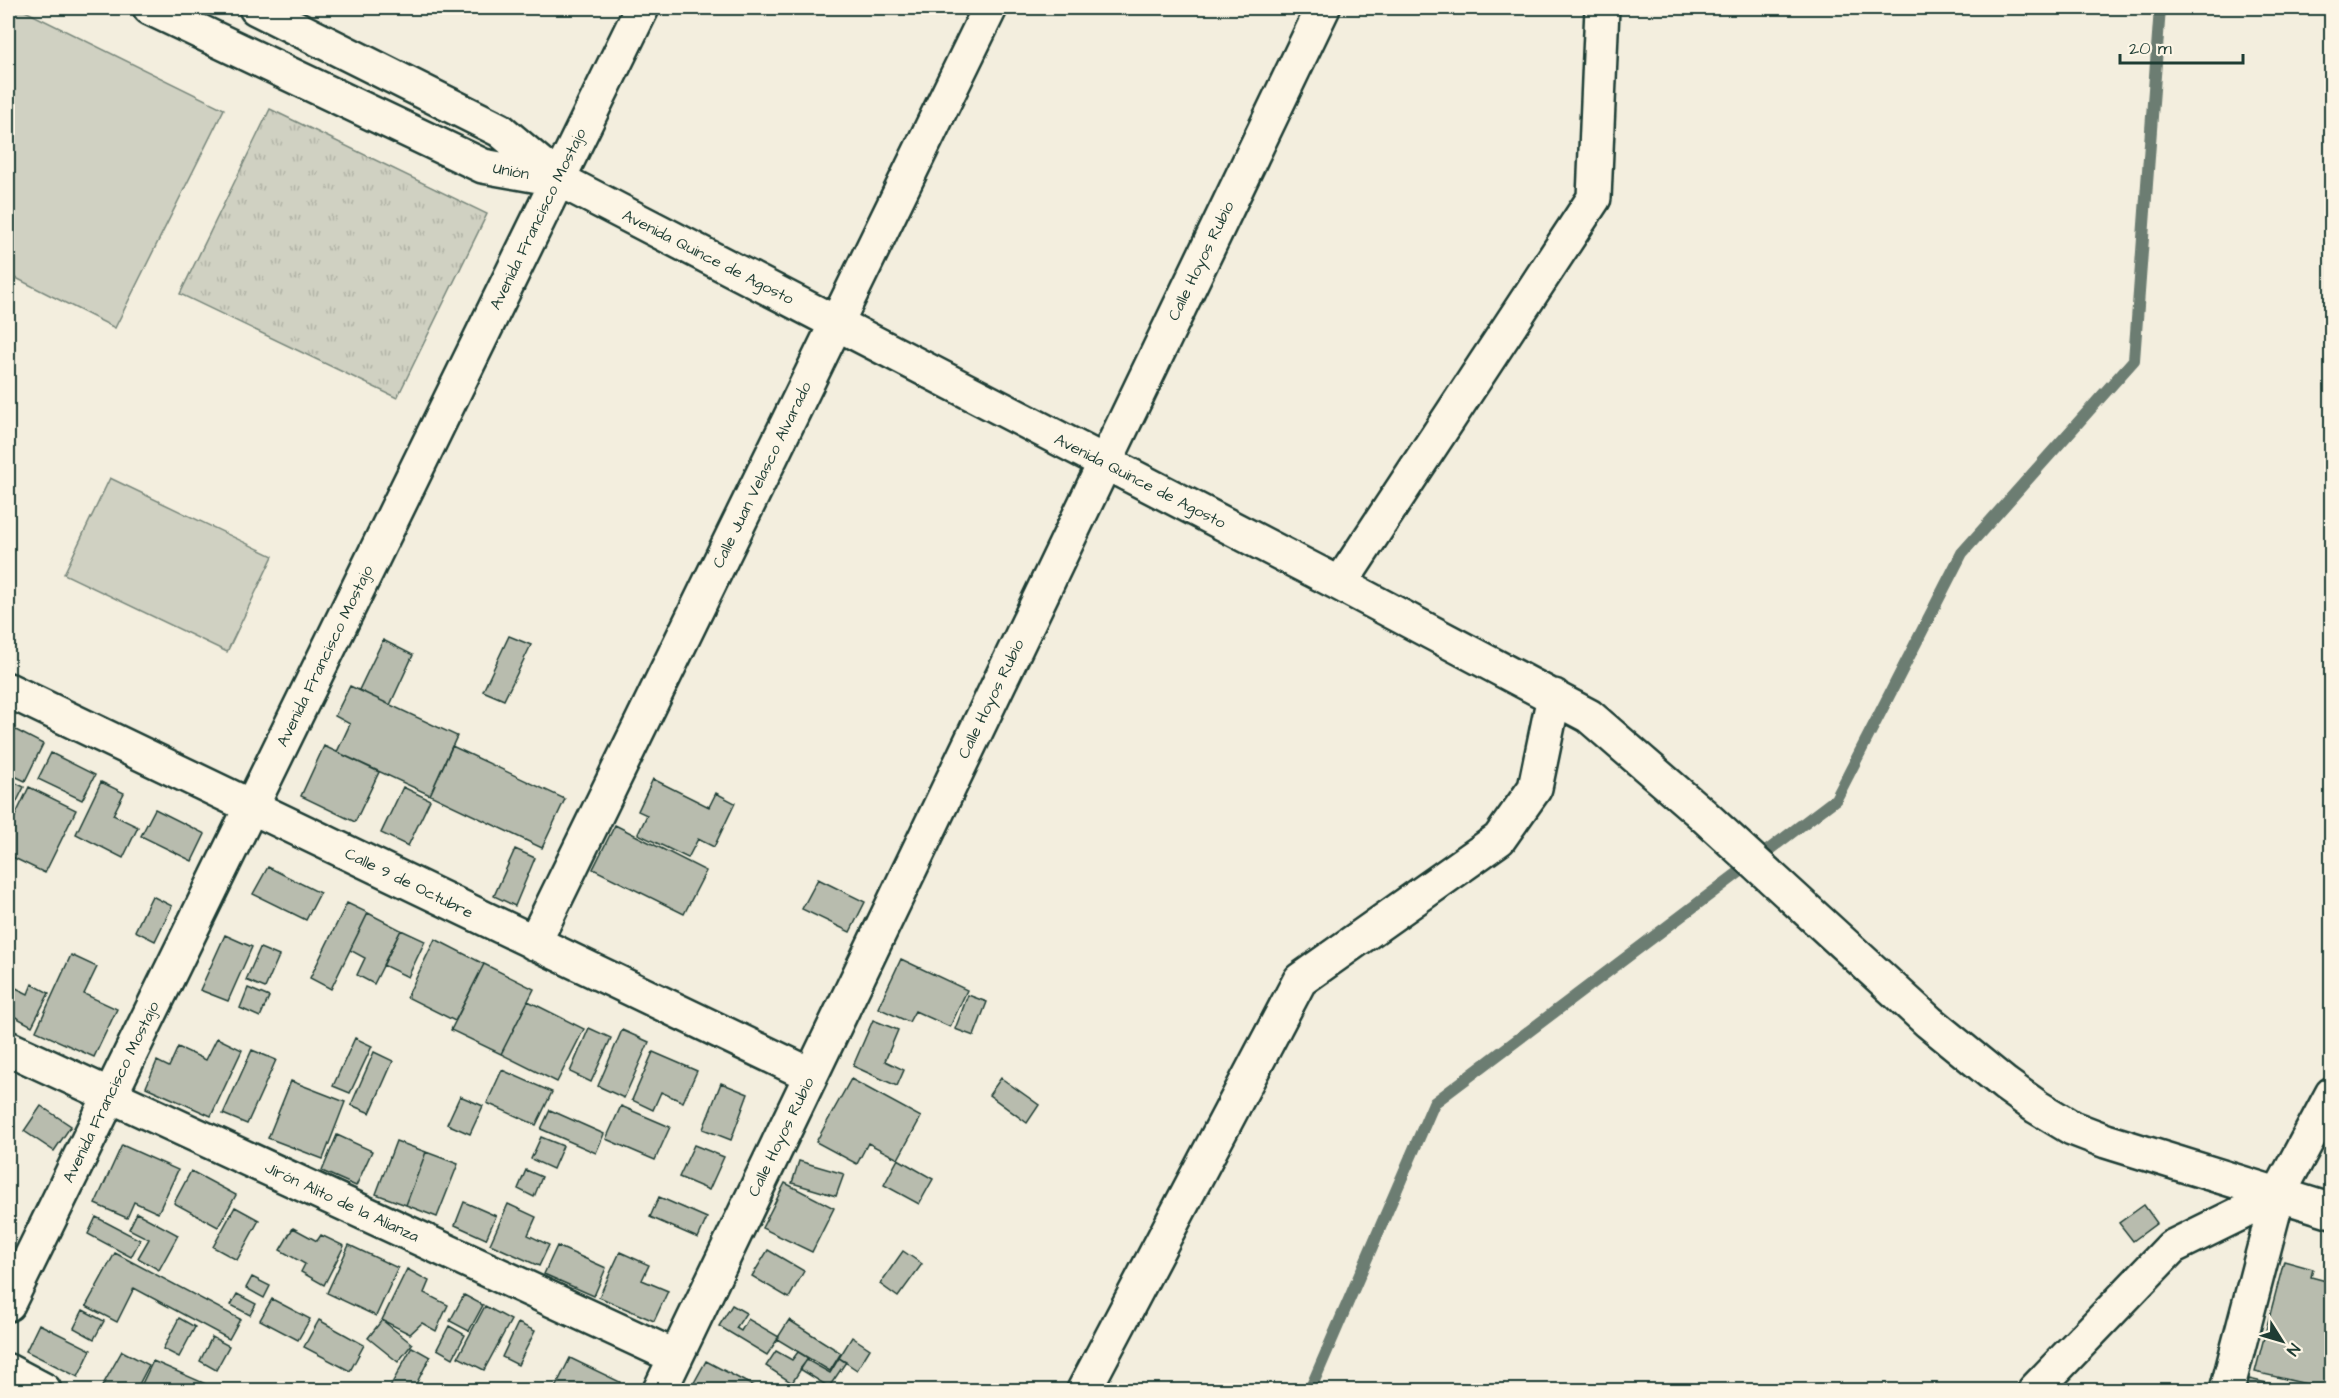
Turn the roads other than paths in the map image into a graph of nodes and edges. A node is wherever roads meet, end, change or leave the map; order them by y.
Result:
1 (150, 8) edge
2 (256, 8) edge
3 (642, 8) edge
4 (990, 8) edge
5 (1323, 8) edge
6 (1602, 8) edge
7 (558, 179) junction
8 (836, 324) junction
9 (1105, 463) junction
10 (1340, 584) junction
11 (8, 690) edge
12 (1554, 696) junction
13 (251, 807) junction
14 (534, 943) junction
15 (8, 1048) edge
16 (811, 1076) junction
17 (2331, 1094) edge
18 (110, 1095) junction
19 (2278, 1195) junction
20 (2331, 1211) edge
21 (8, 1304) edge
22 (676, 1357) junction
23 (8, 1371) edge
24 (44, 1390) edge
25 (660, 1390) edge
26 (1084, 1390) edge
27 (2035, 1390) edge
28 (2227, 1390) edge

1 - 7 street, Unión
2 - 7 street, Unión
3 - 7 street, Avenida Francisco Mostajo
4 - 8 street, Calle Juan Velasco Alvarado
5 - 9 street, Calle Hoyos Rubio
6 - 10 street
7 - 8 street, Avenida Quince de Agosto
7 - 13 street, Avenida Francisco Mostajo
8 - 9 street, Avenida Quince de Agosto
8 - 14 street, Calle Juan Velasco Alvarado
9 - 10 street, Avenida Quince de Agosto
9 - 16 street, Calle Hoyos Rubio
10 - 12 street, Avenida Quince de Agosto
11 - 13 street, Calle 9 de Octubre
12 - 19 street, Avenida Quince de Agosto
12 - 26 street
13 - 14 street, Calle 9 de Octubre
13 - 18 street, Avenida Francisco Mostajo
14 - 16 street, Calle 9 de Octubre
15 - 18 street, Jirón Alito de la Alianza
16 - 22 street, Calle Hoyos Rubio
17 - 19 street
18 - 21 street, Avenida Francisco Mostajo
18 - 22 street, Jirón Alito de la Alianza
19 - 20 street, Avenida Quince de Agosto
19 - 27 street
19 - 28 street
22 - 25 street, Calle Hoyos Rubio
23 - 24 street

